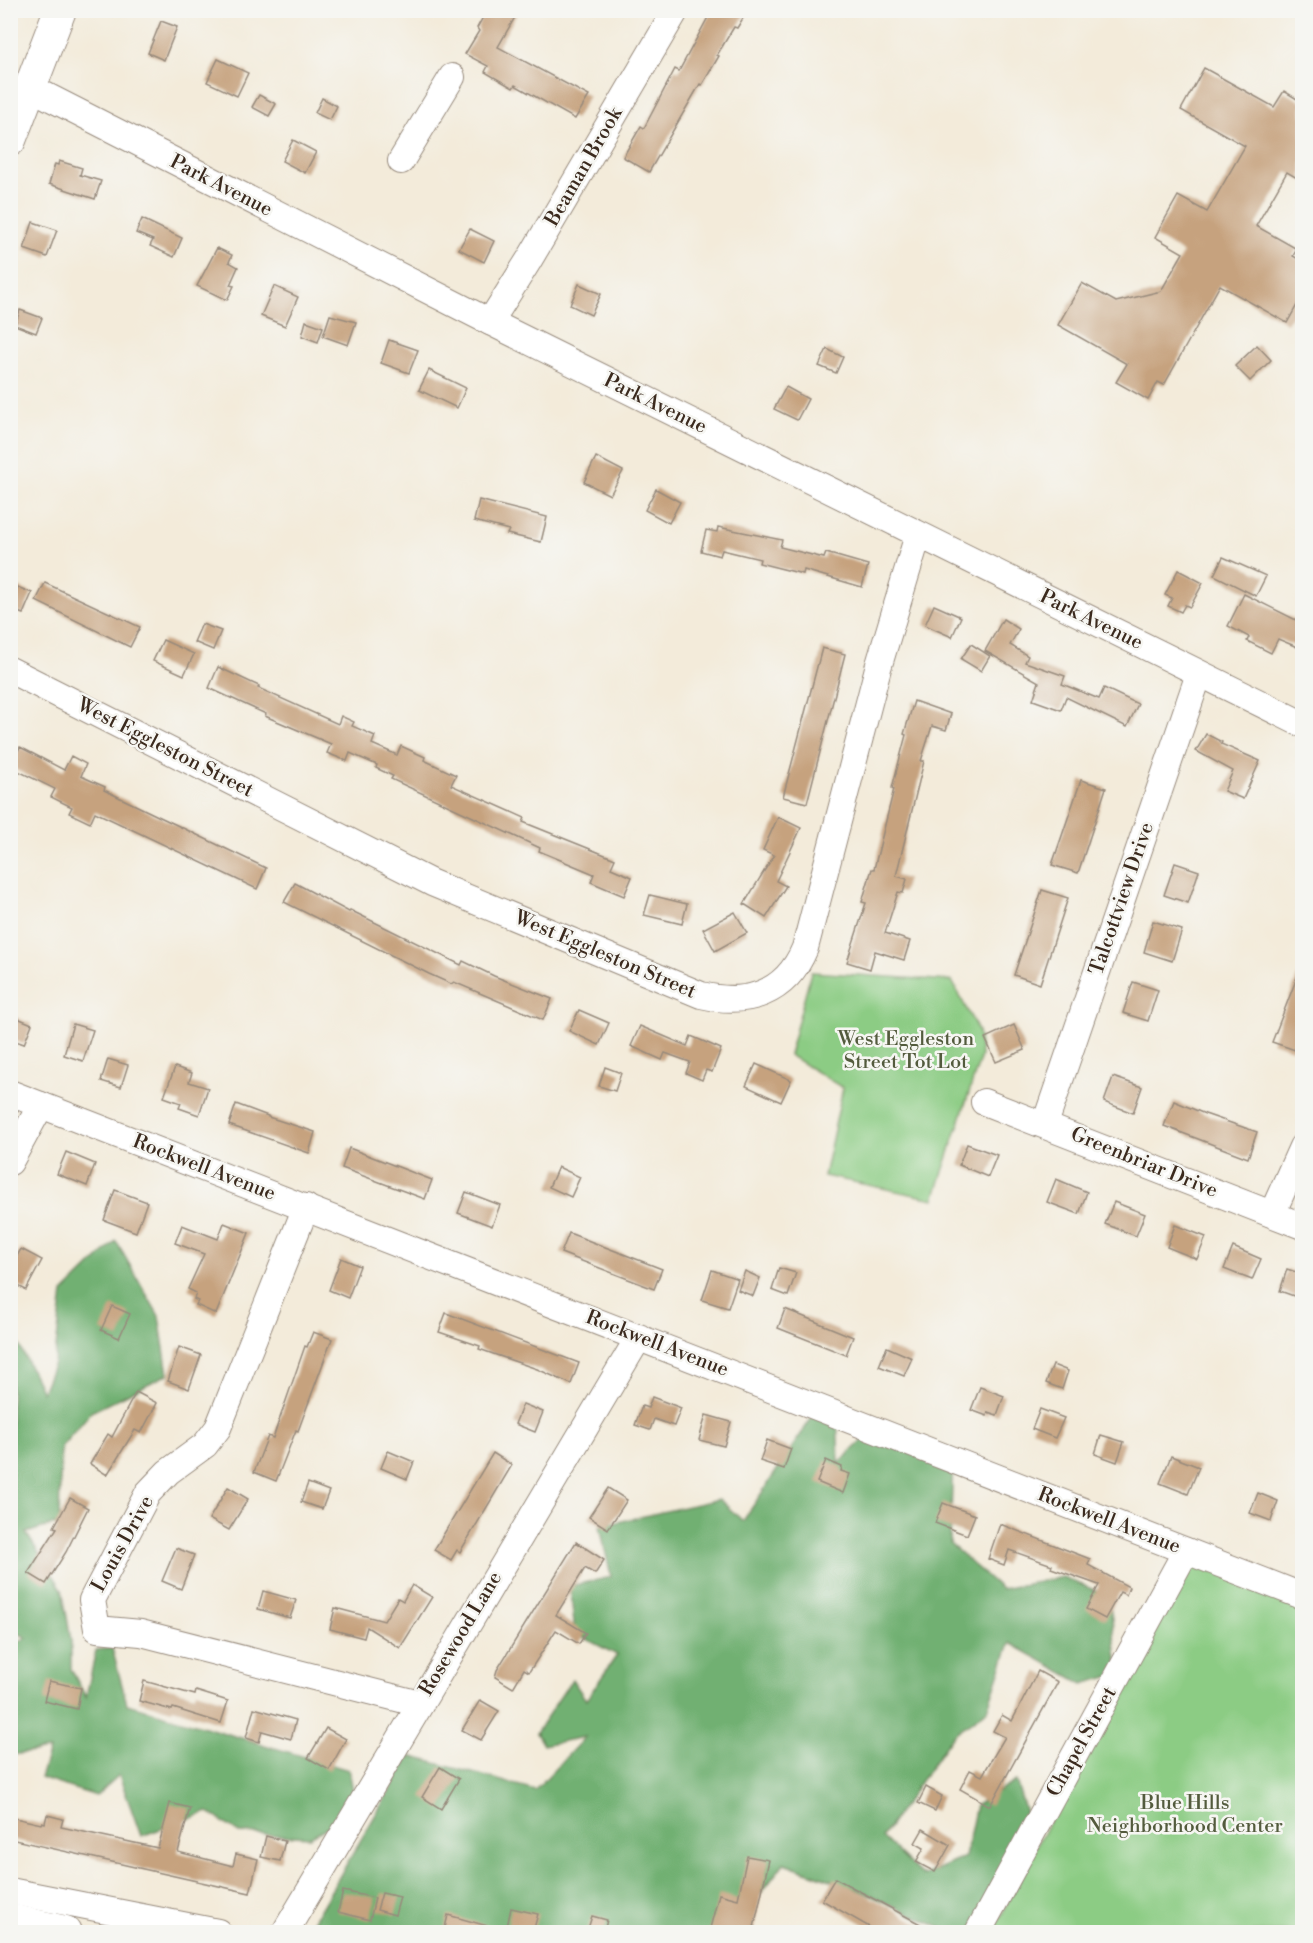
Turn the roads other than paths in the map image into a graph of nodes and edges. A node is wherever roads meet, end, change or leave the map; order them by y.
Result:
1 (60, 10) edge
2 (676, 10) edge
3 (452, 77) dead end
4 (21, 84) edge
5 (10, 141) edge
6 (401, 161) dead end
7 (490, 322) junction
8 (918, 535) junction
9 (10, 670) edge
10 (1199, 674) junction
11 (1302, 724) edge
12 (10, 1093) edge
13 (984, 1102) dead end
14 (41, 1105) junction
15 (1045, 1124) junction
16 (1302, 1147) edge
17 (10, 1162) edge
18 (306, 1207) junction
19 (1272, 1214) junction
20 (1302, 1226) edge
21 (639, 1337) junction
22 (1186, 1551) junction
23 (1302, 1596) edge
24 (420, 1704) junction
25 (10, 1891) edge
26 (10, 1920) edge
27 (65, 1932) edge
28 (219, 1932) edge
29 (285, 1932) edge
30 (978, 1932) edge

1 - 4 main road
2 - 7 street, Beaman Brook
3 - 6 street
4 - 5 main road
4 - 7 street, Park Avenue
7 - 8 street, Park Avenue
8 - 9 street, West Eggleston Street
8 - 10 street, Park Avenue
10 - 11 street, Park Avenue
10 - 15 street, Talcottview Drive
12 - 14 street, Rockwell Avenue
13 - 15 street, Greenbriar Drive
14 - 17 street
14 - 18 street, Rockwell Avenue
15 - 19 street, Greenbriar Drive
16 - 19 street
18 - 21 street, Rockwell Avenue
18 - 24 street, Louis Drive
19 - 20 street, Greenbriar Drive
21 - 22 street, Rockwell Avenue
21 - 24 street, Rosewood Lane
22 - 23 street, Rockwell Avenue
22 - 30 street, Chapel Street
24 - 29 street, Rosewood Lane
25 - 28 street
26 - 27 main road

